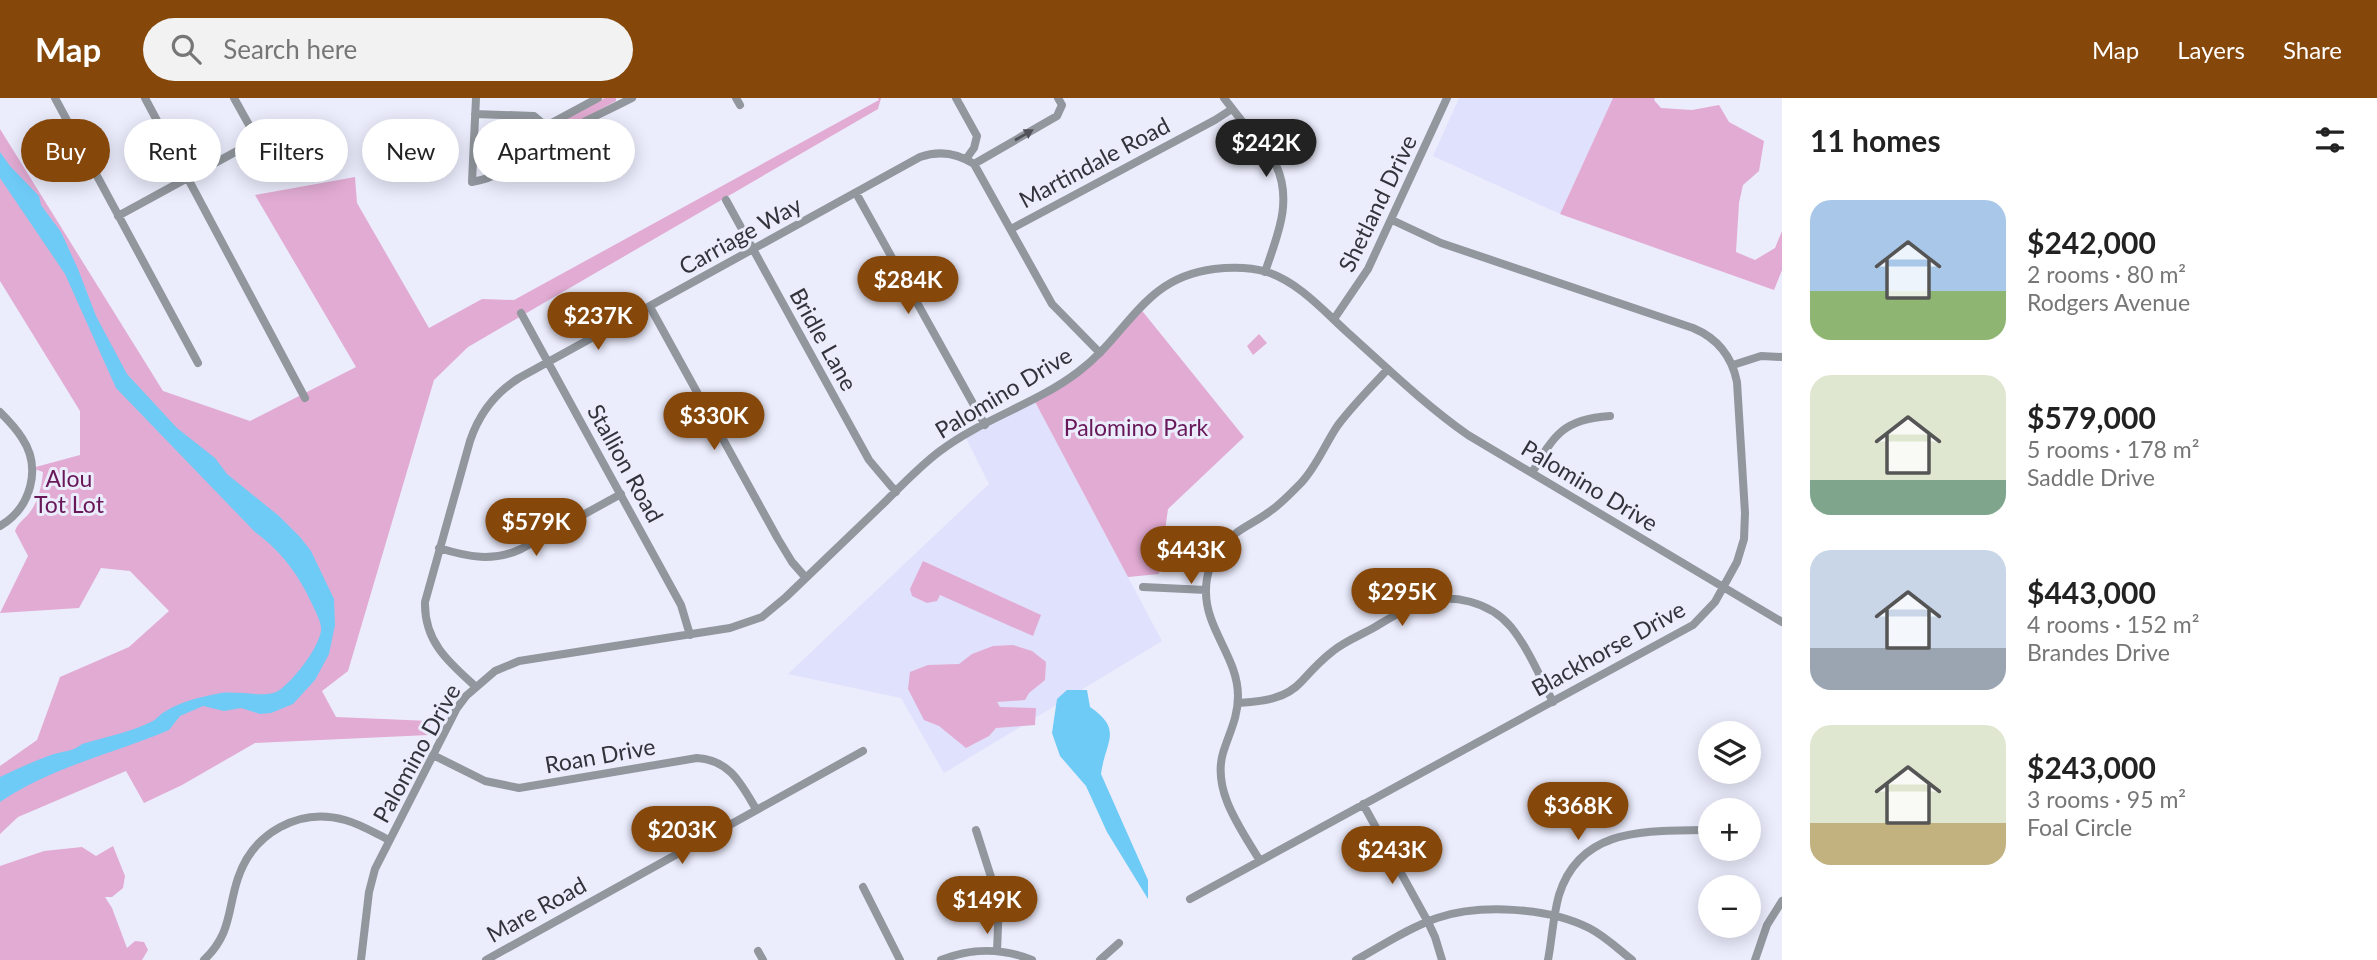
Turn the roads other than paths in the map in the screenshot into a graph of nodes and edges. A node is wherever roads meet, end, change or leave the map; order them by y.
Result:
1 (55, 98) edge
2 (145, 98) edge
3 (234, 98) edge
4 (476, 98) edge
5 (598, 98) edge
6 (632, 98) edge
7 (956, 98) edge
8 (1058, 98) edge
9 (1224, 98) edge
10 (1447, 98) edge
11 (1232, 109) junction
12 (475, 114) junction
13 (156, 119) edge
14 (246, 119) edge
15 (475, 119) edge
16 (538, 119) edge
17 (559, 119) edge
18 (591, 119) edge
19 (473, 160) edge
20 (967, 160) junction
21 (182, 182) edge
22 (190, 182) edge
23 (476, 182) edge
24 (856, 193) junction
25 (726, 200) dead end
26 (118, 216) junction
27 (1392, 220) junction
28 (1010, 229) junction
29 (753, 250) junction
30 (1265, 272) junction
31 (650, 307) junction
32 (521, 313) dead end
33 (1334, 320) junction
34 (1100, 353) junction
35 (1782, 357) edge
36 (548, 362) junction
37 (198, 363) dead end
38 (1733, 365) junction
39 (1388, 369) junction
40 (304, 398) dead end
41 (0, 412) edge
42 (1610, 416) dead end
43 (985, 425) junction
44 (1532, 473) junction
45 (896, 492) junction
46 (621, 494) junction
47 (0, 526) edge
48 (439, 548) junction
49 (806, 578) junction
50 (1143, 587) dead end
51 (1724, 587) junction
52 (1206, 590) junction
53 (1782, 622) edge
54 (690, 635) junction
55 (475, 686) junction
56 (1553, 702) junction
57 (1238, 703) junction
58 (863, 751) dead end
59 (433, 755) junction
60 (1363, 804) junction
61 (756, 809) junction
62 (976, 830) dead end
63 (1698, 830) edge
64 (389, 840) junction
65 (1260, 861) junction
66 (863, 887) dead end
67 (1190, 898) dead end
68 (1782, 901) edge
69 (1555, 917) junction
70 (1428, 922) junction
71 (1119, 943) dead end
72 (758, 951) dead end
73 (997, 951) junction
74 (204, 960) edge
75 (362, 960) edge
76 (486, 960) edge
77 (763, 960) edge
78 (900, 960) edge
79 (941, 960) edge
80 (1032, 960) edge
81 (1100, 960) edge
82 (1356, 960) edge
83 (1442, 960) edge
84 (1548, 960) edge
85 (1632, 960) edge
86 (1755, 960) edge

1 - 26 street
2 - 13 street
3 - 14 street
4 - 12 street
5 - 17 street
6 - 18 street
7 - 20 street
20 -> 8 street
9 - 11 street
10 - 27 street, Shetland Drive
11 - 28 street, Martindale Road
11 - 30 street
12 - 15 street
12 - 16 street
19 - 23 street
20 - 24 street, Carriage Way
20 - 28 street
21 - 26 street
22 - 40 street
24 - 29 street, Carriage Way
24 - 43 street
25 - 29 street, Bridle Lane
26 - 37 street
27 - 33 street, Shetland Drive
27 - 38 street
28 - 34 street
29 - 31 street, Carriage Way
29 - 45 street, Bridle Lane
30 - 33 street, Palomino Drive
30 - 34 street, Palomino Drive
31 - 36 street, Carriage Way
31 - 49 street
32 - 36 street, Stallion Road
33 - 39 street, Palomino Drive
34 - 43 street, Palomino Drive
35 - 38 street
36 - 46 street, Stallion Road
36 - 48 street, Carriage Way
38 - 51 street, Blackhorse Drive
39 - 44 street, Palomino Drive
39 - 52 street
41 - 47 street
42 - 44 street
43 - 45 street, Palomino Drive
44 - 51 street, Palomino Drive
45 - 49 street, Palomino Drive
46 - 48 street
46 - 54 street, Stallion Road
48 - 55 street, Carriage Way
49 - 54 street, Palomino Drive
50 - 52 street
51 - 53 street, Palomino Drive
51 - 56 street, Blackhorse Drive
52 - 57 street
54 - 55 street, Palomino Drive
55 - 59 street, Palomino Drive
56 - 57 street
56 - 60 street, Blackhorse Drive
57 - 65 street
58 - 61 street, Mare Road
59 - 61 street, Roan Drive
59 - 64 street, Palomino Drive
60 - 65 street, Blackhorse Drive
60 - 70 street
61 - 76 street, Mare Road
62 - 73 street
63 - 69 street
64 - 74 street
64 - 75 street, Palomino Drive
65 - 67 street, Blackhorse Drive
66 - 78 street
68 - 86 street
69 - 70 street
69 - 84 street
69 - 85 street
70 - 82 street
70 - 83 street
71 - 81 street
72 - 77 street
73 - 79 street
73 - 80 street

